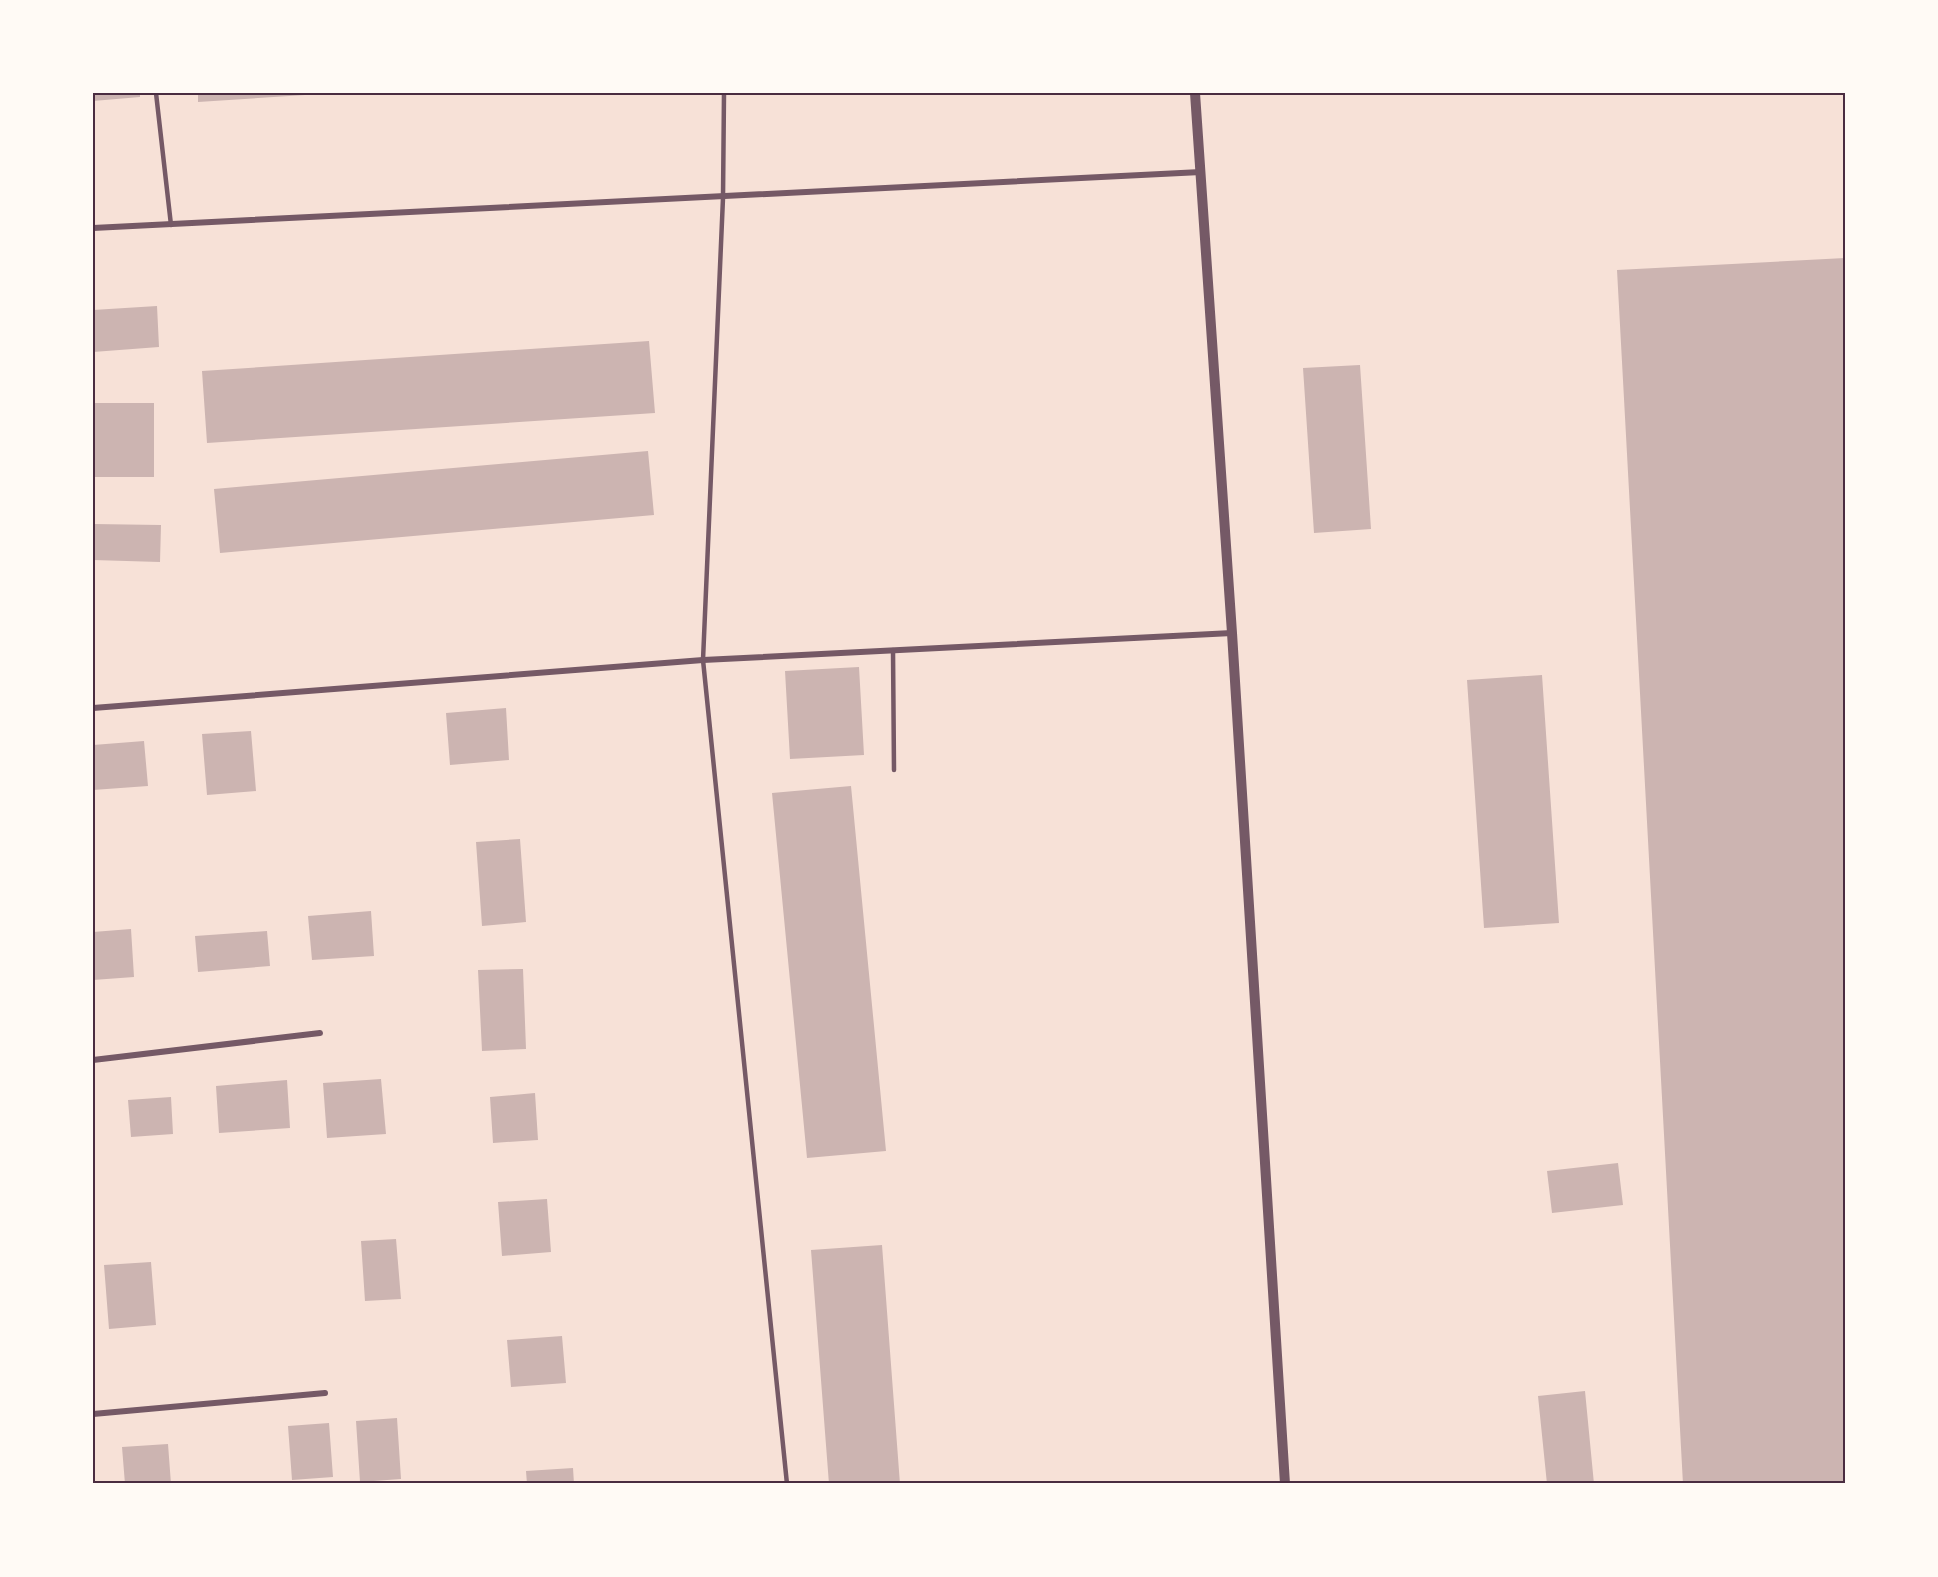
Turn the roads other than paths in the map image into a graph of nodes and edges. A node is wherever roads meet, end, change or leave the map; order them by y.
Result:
1 (156, 93) edge
2 (724, 93) edge
3 (1195, 93) edge
4 (1201, 172) junction
5 (723, 198) junction
6 (171, 225) junction
7 (93, 228) edge
8 (1232, 633) junction
9 (893, 650) junction
10 (703, 660) junction
11 (93, 708) edge
12 (894, 770) dead end
13 (320, 1033) dead end
14 (93, 1060) edge
15 (325, 1393) dead end
16 (93, 1414) edge
17 (787, 1484) edge
18 (1285, 1484) edge

1 - 6 lane
2 - 5 lane
3 - 4 street
4 - 5 street
4 - 8 street
5 - 6 street
5 - 10 lane
6 - 7 street
8 - 9 street
8 - 18 street
9 - 10 street
9 - 12 lane
10 - 11 street
10 - 17 lane
13 - 14 street
15 - 16 street

